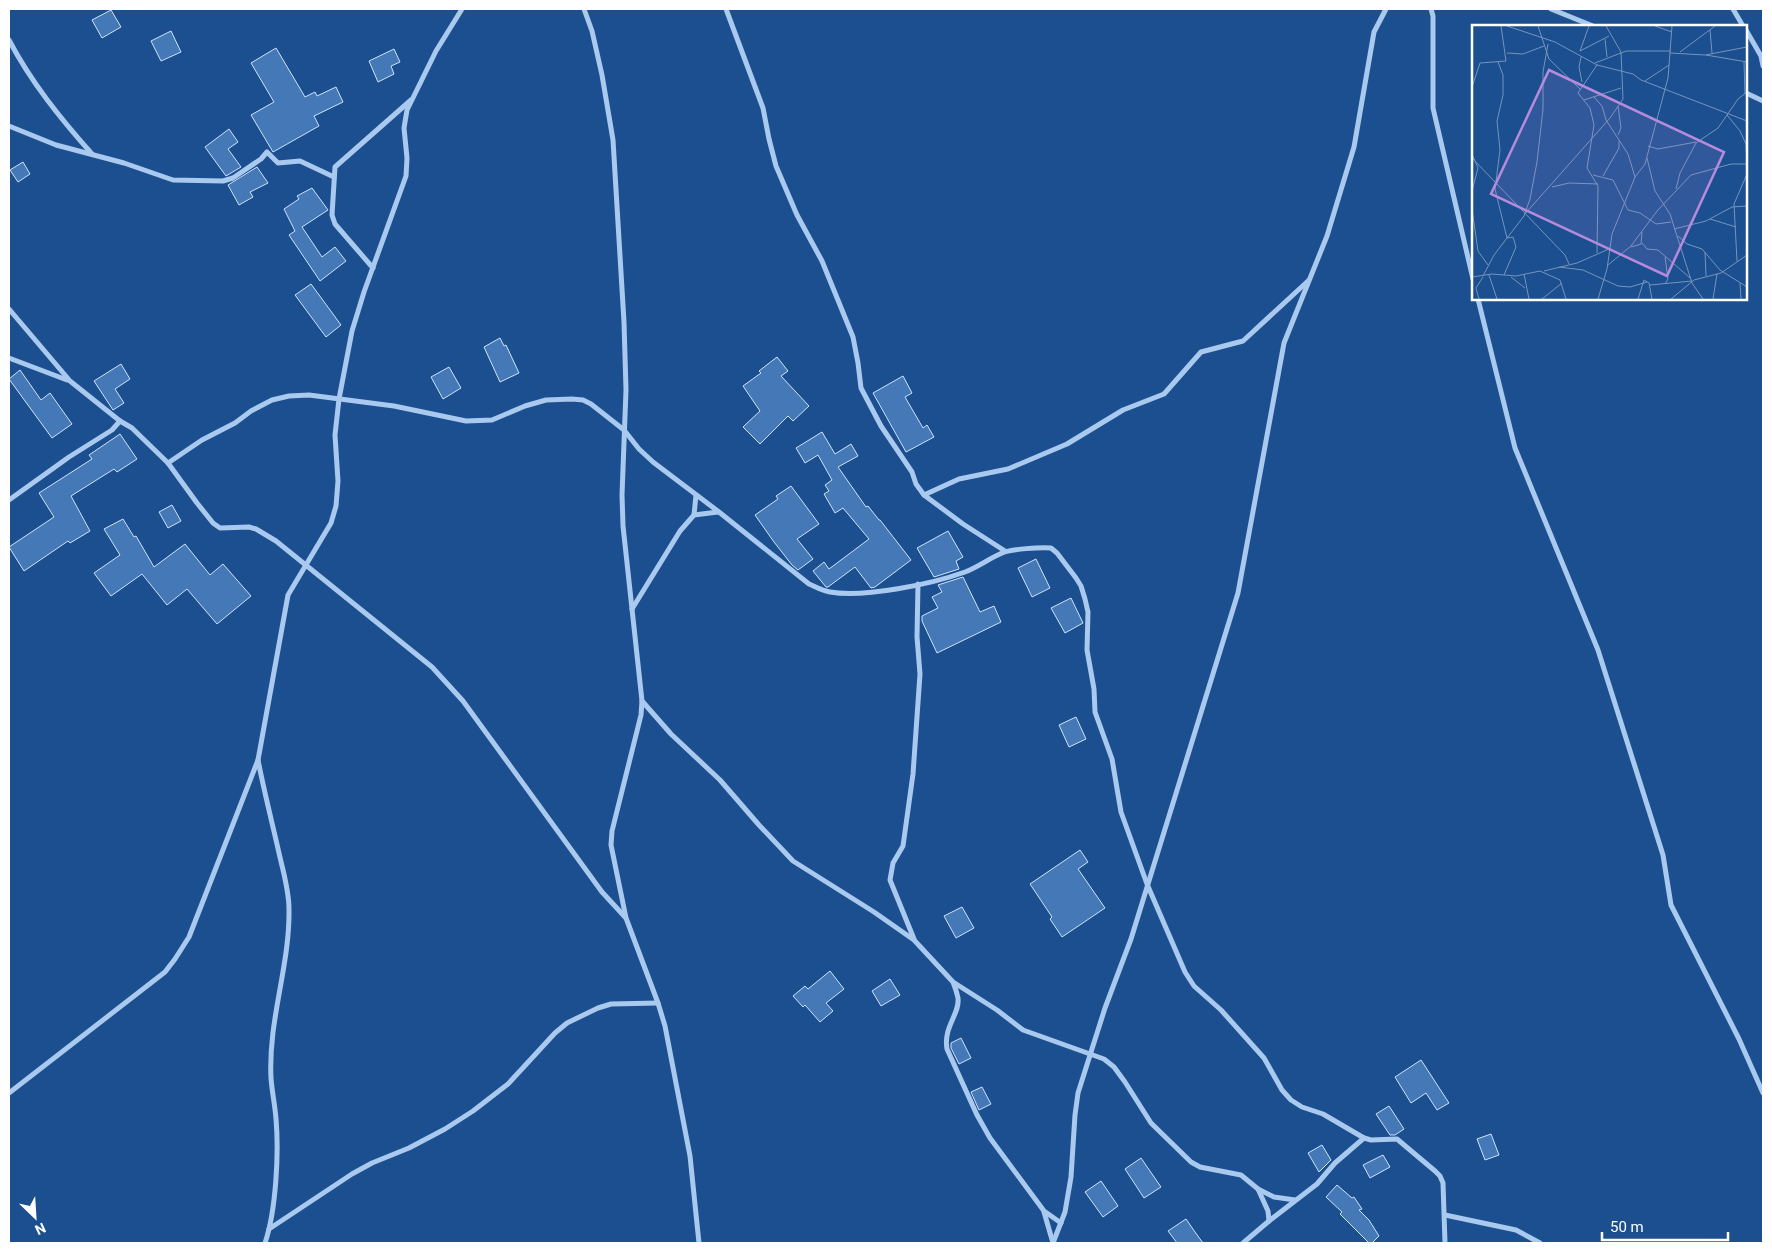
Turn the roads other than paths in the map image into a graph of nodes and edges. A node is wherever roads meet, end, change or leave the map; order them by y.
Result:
1 (462, 9) edge
2 (584, 9) edge
3 (726, 9) edge
4 (1386, 9) edge
5 (1431, 9) edge
6 (1551, 9) edge
7 (1733, 9) edge
8 (1591, 25) edge
9 (1742, 25) edge
10 (1747, 32) edge
11 (9, 40) edge
12 (1763, 66) edge
13 (1747, 94) edge
14 (413, 98) junction
15 (1763, 101) edge
16 (9, 126) edge
17 (92, 155) junction
18 (334, 177) junction
19 (373, 268) junction
20 (1472, 275) edge
21 (1310, 279) junction
22 (1478, 300) edge
23 (9, 309) edge
24 (9, 358) edge
25 (70, 381) junction
26 (339, 399) junction
27 (120, 421) junction
28 (624, 430) junction
29 (168, 463) junction
30 (696, 495) junction
31 (924, 495) junction
32 (9, 500) edge
33 (719, 512) junction
34 (694, 515) junction
35 (1005, 551) junction
36 (305, 564) junction
37 (918, 584) junction
38 (632, 610) junction
39 (642, 701) junction
40 (258, 760) junction
41 (1147, 884) junction
42 (626, 918) junction
43 (914, 940) junction
44 (953, 982) junction
45 (658, 1003) junction
46 (1091, 1053) junction
47 (9, 1093) edge
48 (1763, 1093) edge
49 (1364, 1138) junction
50 (1258, 1189) junction
51 (1295, 1200) junction
52 (1044, 1211) junction
53 (1445, 1215) junction
54 (1269, 1221) junction
55 (1061, 1223) junction
56 (269, 1229) junction
57 (265, 1243) edge
58 (699, 1243) edge
59 (1053, 1243) edge
60 (1243, 1243) edge
61 (1445, 1243) edge
62 (1540, 1243) edge

1 - 14 street
2 - 28 street
3 - 31 street
4 - 21 street
5 - 20 street
6 - 8 street
7 - 9 street
10 - 12 street
11 - 17 street
13 - 15 street
14 - 18 street
14 - 19 street
16 - 17 street
17 - 18 street
18 - 19 street
19 - 26 street
21 - 31 street
21 - 41 street
22 - 48 street
23 - 25 street
24 - 25 street
25 - 27 street
26 - 28 street
26 - 29 street
26 - 36 street
27 - 29 street
27 - 32 street
28 - 30 street
28 - 38 street
29 - 36 street
30 - 33 street
30 - 34 street
31 - 35 street
33 - 34 street
33 - 37 street
34 - 38 street
35 - 37 street
35 - 41 street
36 - 40 street
36 - 42 street
37 - 43 street
38 - 39 street
39 - 42 street
39 - 43 street
40 - 47 street
40 - 56 street
41 - 46 street
41 - 49 street
42 - 45 street
43 - 44 street
44 - 46 street
44 - 52 street
45 - 56 street
45 - 58 street
46 - 50 street
46 - 55 street
49 - 51 street
49 - 53 street
50 - 51 street
50 - 54 street
51 - 54 street
52 - 55 street
52 - 59 street
53 - 61 street
53 - 62 street
54 - 60 street
55 - 59 street
56 - 57 street

